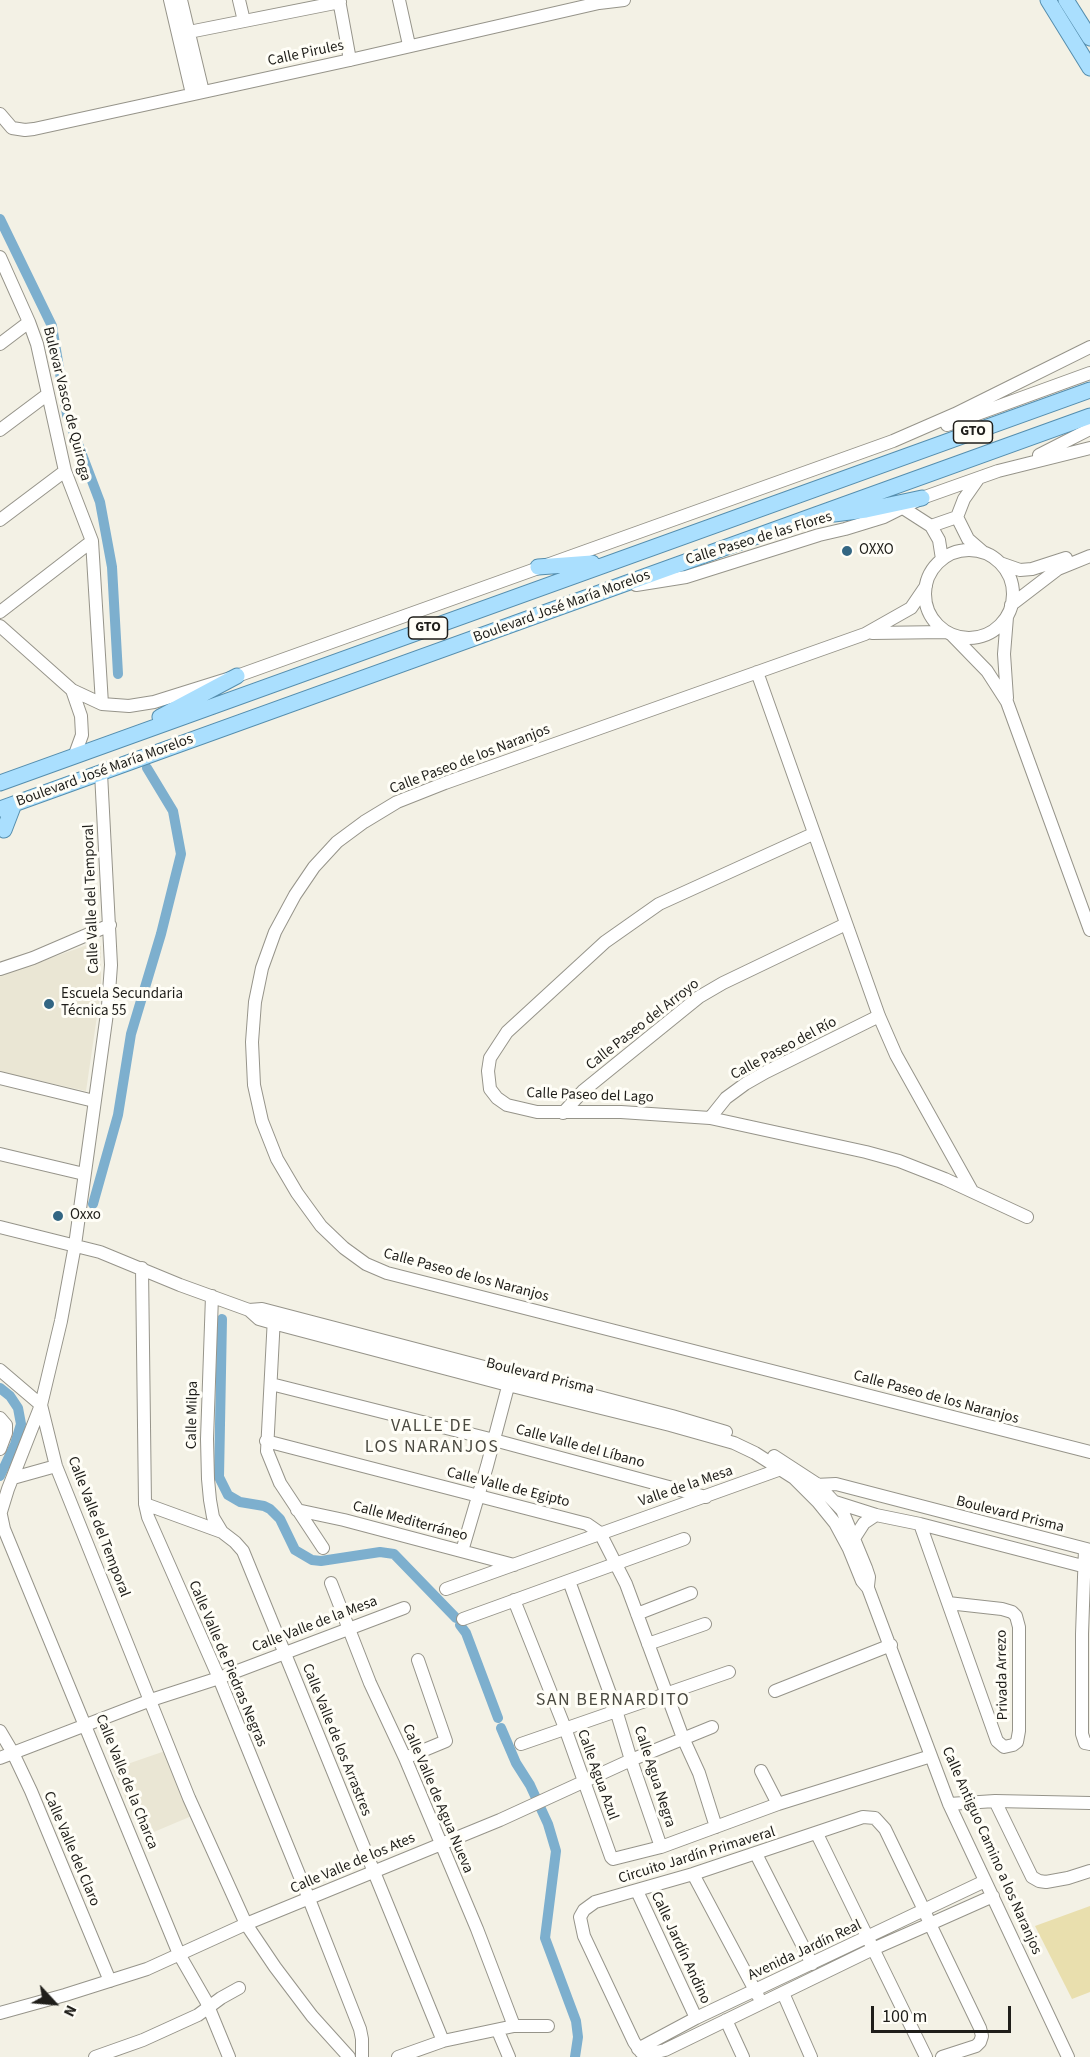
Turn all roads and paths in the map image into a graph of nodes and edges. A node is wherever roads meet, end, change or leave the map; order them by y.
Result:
1 (170, 0) edge
2 (181, 0) edge
3 (239, 0) edge
4 (399, 0) edge
5 (624, 0) edge
6 (1048, 0) edge
7 (1066, 0) edge
8 (340, 1) edge
9 (598, 2) edge
10 (244, 21) junction
11 (189, 32) junction
12 (1090, 38) edge
13 (409, 45) junction
14 (350, 60) junction
15 (1090, 68) edge
16 (198, 93) junction
17 (0, 114) edge
18 (0, 257) edge
19 (29, 322) junction
20 (0, 344) edge
21 (1090, 347) edge
22 (1090, 373) edge
23 (1090, 390) edge
24 (48, 394) junction
25 (1090, 416) edge
26 (1090, 429) edge
27 (0, 430) edge
28 (893, 441) junction
29 (1090, 448) edge
30 (1022, 464) junction
31 (65, 471) junction
32 (978, 478) junction
33 (922, 498) junction
34 (903, 508) junction
35 (808, 517) junction
36 (957, 517) junction
37 (0, 520) edge
38 (931, 526) junction
39 (92, 541) junction
40 (1090, 550) edge
41 (984, 553) junction
42 (1090, 556) edge
43 (942, 560) junction
44 (613, 561) junction
45 (1000, 564) junction
46 (538, 567) junction
47 (620, 586) junction
48 (926, 586) junction
49 (1009, 610) junction
50 (0, 612) edge
51 (2, 631) edge
52 (949, 633) junction
53 (865, 634) junction
54 (757, 672) junction
55 (237, 676) junction
56 (72, 690) junction
57 (1007, 702) junction
58 (102, 704) junction
59 (110, 743) junction
60 (74, 757) junction
61 (101, 774) junction
62 (0, 783) edge
63 (7, 806) edge
64 (4, 830) dead end
65 (813, 834) junction
66 (846, 924) junction
67 (110, 925) junction
68 (1090, 930) edge
69 (0, 969) edge
70 (879, 1016) junction
71 (0, 1078) edge
72 (94, 1101) junction
73 (563, 1113) junction
74 (710, 1118) junction
75 (0, 1154) edge
76 (84, 1174) junction
77 (972, 1191) junction
78 (1028, 1217) dead end
79 (0, 1228) edge
80 (75, 1245) junction
81 (142, 1268) junction
82 (212, 1296) junction
83 (274, 1318) junction
84 (0, 1370) edge
85 (509, 1380) junction
86 (271, 1384) junction
87 (41, 1405) junction
88 (0, 1418) edge
89 (494, 1440) junction
90 (266, 1441) junction
91 (0, 1449) edge
92 (1090, 1452) edge
93 (56, 1466) junction
94 (781, 1469) junction
95 (13, 1478) junction
96 (811, 1486) junction
97 (478, 1496) junction
98 (706, 1497) junction
99 (818, 1502) junction
100 (836, 1502) junction
101 (145, 1504) junction
102 (297, 1510) junction
103 (0, 1515) edge
104 (876, 1515) junction
105 (920, 1524) junction
106 (222, 1532) junction
107 (600, 1533) junction
108 (855, 1537) junction
109 (684, 1539) dead end
110 (323, 1548) dead end
111 (1088, 1550) edge
112 (462, 1551) junction
113 (515, 1565) junction
114 (617, 1565) junction
115 (1087, 1568) edge
116 (569, 1581) junction
117 (331, 1583) dead end
118 (868, 1588) junction
119 (446, 1589) dead end
120 (691, 1593) dead end
121 (514, 1600) junction
122 (948, 1603) junction
123 (404, 1608) dead end
124 (637, 1614) junction
125 (463, 1619) dead end
126 (705, 1624) dead end
127 (348, 1628) junction
128 (1086, 1635) edge
129 (648, 1644) junction
130 (891, 1645) junction
131 (285, 1653) junction
132 (418, 1660) dead end
133 (729, 1672) dead end
134 (219, 1678) junction
135 (775, 1691) dead end
136 (667, 1694) junction
137 (151, 1700) junction
138 (616, 1710) junction
139 (87, 1725) junction
140 (712, 1727) dead end
141 (564, 1728) junction
142 (0, 1731) edge
143 (683, 1738) junction
144 (521, 1744) dead end
145 (1090, 1744) edge
146 (13, 1753) junction
147 (931, 1756) junction
148 (0, 1758) edge
149 (405, 1758) junction
150 (631, 1760) junction
151 (761, 1771) dead end
152 (583, 1781) junction
153 (994, 1801) junction
154 (1090, 1803) edge
155 (778, 1804) junction
156 (949, 1804) junction
157 (716, 1827) junction
158 (817, 1834) junction
159 (440, 1844) junction
160 (661, 1847) junction
161 (756, 1854) junction
162 (1090, 1871) edge
163 (373, 1872) junction
164 (693, 1874) junction
165 (985, 1881) junction
166 (637, 1891) junction
167 (993, 1896) junction
168 (309, 1899) junction
169 (924, 1910) junction
170 (246, 1924) junction
171 (930, 1924) junction
172 (870, 1943) junction
173 (179, 1954) junction
174 (812, 1964) junction
175 (110, 1981) junction
176 (239, 1988) dead end
177 (756, 1991) junction
178 (783, 1993) junction
179 (761, 2003) junction
180 (208, 2008) junction
181 (0, 2013) edge
182 (696, 2018) junction
183 (726, 2020) junction
184 (514, 2026) junction
185 (548, 2026) dead end
186 (498, 2031) junction
187 (659, 2037) junction
188 (443, 2041) junction
189 (641, 2051) junction
190 (429, 2052) edge
191 (666, 2053) edge
192 (95, 2057) edge
193 (229, 2057) edge
194 (349, 2057) edge
195 (362, 2057) edge
196 (398, 2057) edge
197 (509, 2057) edge
198 (743, 2057) edge
199 (811, 2057) edge
200 (926, 2057) edge
201 (942, 2057) edge
202 (1068, 2057) edge

1 - 16 street
2 - 11 street
3 - 10 street
4 - 13 street
5 - 9 street, Calle Pirules
6 - 15 main road
7 - 12 main road
8 - 10 street
8 - 14 street
9 - 13 street, Calle Pirules
10 - 11 street
11 - 16 street
13 - 14 street, Calle Pirules
14 - 16 street, Calle Pirules
16 - 17 street, Calle Pirules
18 - 19 street, Bulevar Vasco de Quiroga
19 - 20 street
19 - 24 street, Bulevar Vasco de Quiroga
21 - 28 street
22 - 28 street
23 - 44 main road, Boulevard José María Morelos / GTO
24 - 27 street
24 - 31 street, Bulevar Vasco de Quiroga
25 - 35 main road, Boulevard José María Morelos / GTO
26 - 30 street
28 - 46 street
29 - 30 street, Calle Paseo de las Flores
30 - 32 street, Calle Paseo de las Flores
31 - 37 street
31 - 39 street, Bulevar Vasco de Quiroga
32 - 33 street, Calle Paseo de las Flores
32 - 36 street
33 - 34 street, Calle Paseo de las Flores
33 - 35 main road
34 - 38 street
34 - 47 street, Calle Paseo de las Flores
35 - 47 main road, Boulevard José María Morelos / GTO
36 - 38 street
36 - 41 street
38 - 43 street
39 - 50 street
39 - 58 street, Bulevar Vasco de Quiroga
40 - 45 street
41 - 43 street
41 - 45 street
42 - 49 street
43 - 48 street
44 - 46 main road
44 - 59 main road, Boulevard José María Morelos / GTO
45 - 49 street
46 - 55 street
47 - 61 main road, Boulevard José María Morelos / GTO
48 - 52 street
48 - 53 street, Calle Paseo de los Naranjos
49 - 52 street
49 - 57 street
51 - 56 street
52 - 53 street, Calle Paseo de los Naranjos
52 - 57 street
53 - 54 street, Calle Paseo de los Naranjos
54 - 65 street
54 - 92 street, Calle Paseo de los Naranjos
55 - 58 street
55 - 59 main road
56 - 58 street
56 - 60 street
57 - 68 street
59 - 60 main road, Boulevard José María Morelos / GTO
60 - 62 main road, Boulevard José María Morelos / GTO
61 - 63 main road, Boulevard José María Morelos / GTO
61 - 67 street, Calle Valle del Temporal
63 - 64 main road
65 - 66 street
65 - 73 street, Calle Paseo del Lago
66 - 70 street
66 - 73 street, Calle Paseo del Arroyo
67 - 69 street
67 - 72 street, Calle Valle del Temporal
70 - 74 street, Calle Paseo del Río
70 - 77 street
71 - 72 street
72 - 76 street, Calle Valle del Temporal
73 - 74 street, Calle Paseo del Lago
74 - 77 street, Calle Paseo del Lago
75 - 76 street
76 - 80 street, Calle Valle del Temporal
77 - 78 street, Calle Paseo del Lago
79 - 80 street, Boulevard Prisma
80 - 81 street, Boulevard Prisma
80 - 87 street, Calle Valle del Temporal
81 - 82 street, Boulevard Prisma
81 - 101 street, Calle Valle de Piedras Negras
82 - 83 street, Boulevard Prisma
82 - 106 street, Calle Milpa
83 - 85 street, Boulevard Prisma
83 - 86 street
84 - 87 street
85 - 89 street
85 - 94 street, Boulevard Prisma
85 - 96 street, Boulevard Prisma
86 - 89 street, Calle Valle del Líbano
86 - 90 street
87 - 93 street, Calle Valle del Temporal
87 - 95 street
88 - 91 street
89 - 97 street
89 - 98 street, Calle Valle del Líbano
90 - 97 street, Calle Valle de Egipto
90 - 102 street
93 - 95 street
93 - 137 street, Calle Valle del Temporal
94 - 96 street, Boulevard Prisma
94 - 98 street, Valle de la Mesa
95 - 103 street
96 - 99 street, Calle Antiguo Camino a los Naranjos
96 - 100 street, Calle Antiguo Camino a los Naranjos
96 - 111 street, Boulevard Prisma
97 - 107 street, Calle Valle de Egipto
97 - 112 street
98 - 107 street, Valle de la Mesa
99 - 100 street, Boulevard Prisma
99 - 118 street, Calle Antiguo Camino a los Naranjos
100 - 104 street, Boulevard Prisma
100 - 108 street, Calle Antiguo Camino a los Naranjos
101 - 106 street, Calle Valle de los Arrastres
101 - 134 street, Calle Valle de Piedras Negras
102 - 110 street
102 - 112 street, Calle Mediterráneo
103 - 139 street, Calle Valle de la Charca
104 - 105 street, Boulevard Prisma
104 - 108 street
105 - 115 street, Boulevard Prisma
105 - 122 street, Privada Arrezo
106 - 131 street, Calle Valle de los Arrastres
107 - 113 street, Valle de la Mesa
107 - 114 street
108 - 118 street, Calle Antiguo Camino a los Naranjos
109 - 114 street
111 - 115 street
112 - 113 street, Calle Mediterráneo
113 - 119 street, Valle de la Mesa
114 - 116 street
114 - 124 street
115 - 128 street
116 - 121 street
116 - 138 street, Calle Agua Negra
117 - 127 street, Calle Valle de Agua Nueva
118 - 130 street, Calle Antiguo Camino a los Naranjos
120 - 124 street
121 - 125 street
121 - 141 street, Calle Agua Azul
122 - 122 street, Privada Arrezo
123 - 127 street, Calle Valle de la Mesa
124 - 129 street
126 - 129 street
127 - 131 street, Calle Valle de la Mesa
127 - 149 street, Calle Valle de Agua Nueva
128 - 145 street
129 - 136 street
130 - 135 street
130 - 147 street, Calle Antiguo Camino a los Naranjos
131 - 134 street, Calle Valle de la Mesa
131 - 163 street, Calle Valle de los Arrastres
132 - 149 street
133 - 136 street
134 - 137 street, Calle Valle de la Mesa
134 - 168 street, Calle Valle de Piedras Negras
136 - 138 street
136 - 143 street
137 - 139 street, Calle Valle de la Mesa
137 - 170 street, Calle Valle del Temporal
138 - 141 street
138 - 150 street, Calle Agua Negra
139 - 146 street, Calle Valle de la Mesa
139 - 173 street, Calle Valle de la Charca
140 - 143 street, Calle Valle de los Ates
141 - 144 street
141 - 152 street, Calle Agua Azul
142 - 146 street, Calle Valle del Claro
143 - 150 street, Calle Valle de los Ates
143 - 157 street
146 - 148 street, Calle Valle de la Mesa
146 - 175 street, Calle Valle del Claro
147 - 155 street
147 - 156 street, Calle Antiguo Camino a los Naranjos
149 - 159 street, Calle Valle de Agua Nueva
150 - 152 street, Calle Valle de los Ates
150 - 160 street, Calle Agua Negra
151 - 155 street
152 - 159 street, Calle Valle de los Ates
152 - 160 street, Calle Agua Azul
153 - 154 street
153 - 156 street
153 - 162 street
155 - 157 street
156 - 165 street, Calle Antiguo Camino a los Naranjos
157 - 160 street
158 - 161 street, Circuito Jardín Primaveral
158 - 169 street, Circuito Jardín Primaveral
158 - 172 street
159 - 163 street, Calle Valle de los Ates
159 - 184 street, Calle Valle de Agua Nueva
161 - 164 street, Circuito Jardín Primaveral
161 - 174 street
163 - 168 street, Calle Valle de los Ates
163 - 188 street, Calle Valle de los Arrastres
164 - 166 street, Circuito Jardín Primaveral
164 - 177 street
165 - 167 street, Calle Antiguo Camino a los Naranjos
165 - 169 street, Avenida Jardín Real
166 - 182 street, Calle Jardín Andino
166 - 189 street, Circuito Jardín Primaveral
167 - 171 street, Avenida Jardín Real
167 - 202 street, Calle Antiguo Camino a los Naranjos
168 - 170 street, Calle Valle de los Ates
168 - 195 street, Calle Valle de Piedras Negras
169 - 171 street
169 - 172 street, Avenida Jardín Real
170 - 173 street, Calle Valle de los Ates
170 - 194 street, Calle Valle del Temporal
171 - 172 street, Avenida Jardín Real
171 - 201 street
172 - 174 street, Avenida Jardín Real
172 - 178 street, Avenida Jardín Real
172 - 200 street
173 - 175 street, Calle Valle de los Ates
173 - 180 street, Calle Valle de la Charca
174 - 177 street, Avenida Jardín Real
175 - 181 street, Calle Valle de los Ates
176 - 180 street
177 - 179 street
177 - 182 street, Avenida Jardín Real
178 - 179 street, Avenida Jardín Real
178 - 199 street
179 - 183 street, Avenida Jardín Real
180 - 192 street
180 - 193 street, Calle Valle de la Charca
182 - 187 street, Avenida Jardín Real
183 - 191 street, Avenida Jardín Real
183 - 198 street
184 - 185 street
184 - 186 street
186 - 188 street
186 - 197 street
187 - 189 street, Avenida Jardín Real
187 - 191 street
188 - 190 street
189 - 191 street, Avenida Jardín Real
190 - 196 street

